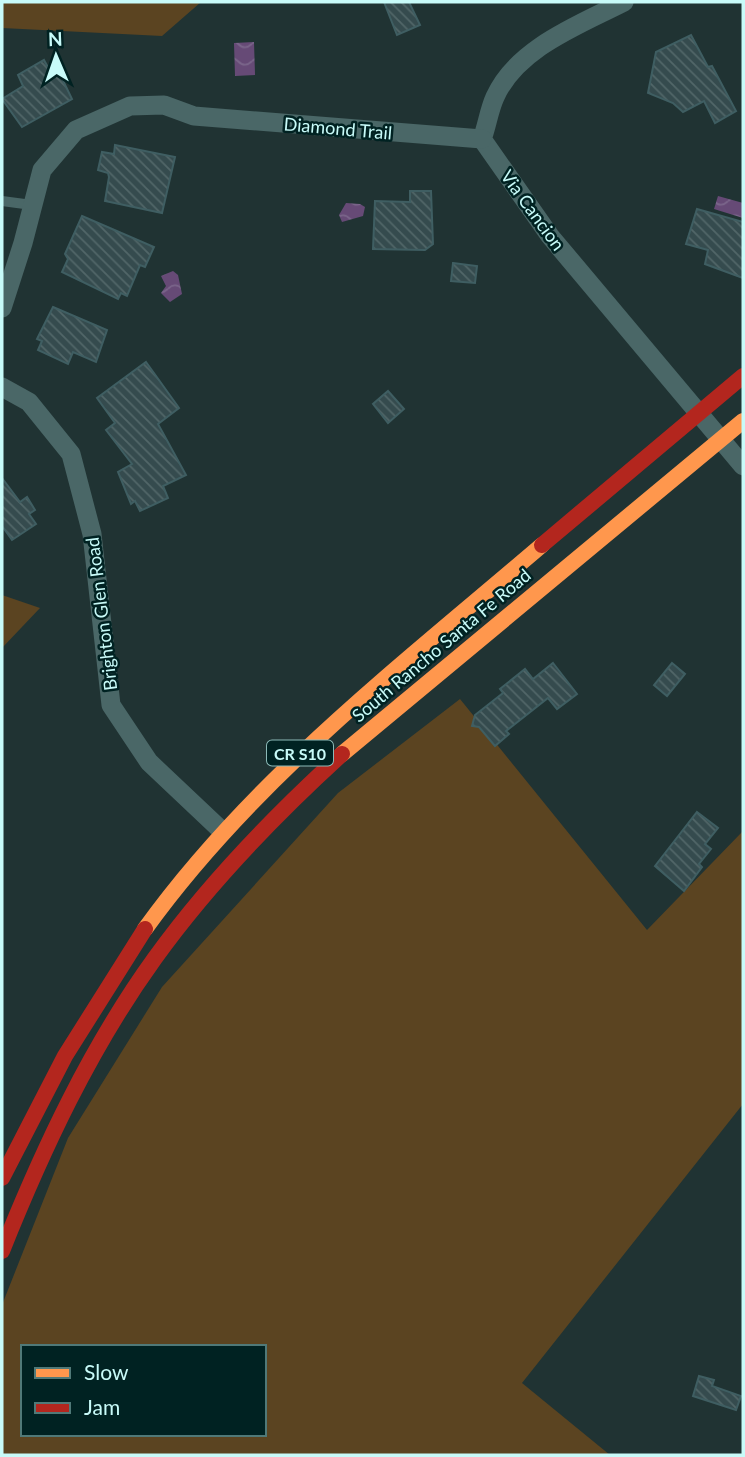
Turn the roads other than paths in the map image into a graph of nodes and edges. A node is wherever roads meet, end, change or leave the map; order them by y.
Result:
1 (624, 2) edge
2 (482, 139) junction
3 (2, 201) edge
4 (32, 205) junction
5 (2, 308) edge
6 (743, 376) edge
7 (2, 387) edge
8 (698, 413) junction
9 (743, 421) edge
10 (719, 439) junction
11 (743, 466) edge
12 (222, 831) junction
13 (2, 1178) edge
14 (2, 1251) edge

1 - 2 street
2 - 4 street, Diamond Trail
2 - 8 street, Via Cancion
3 - 4 lane
4 - 5 street, Diamond Trail
6 - 8 main road, South Rancho Santa Fe Road / CR S10
7 - 12 street, Brighton Glen Road
8 - 10 street, Via Cancion
8 - 12 main road, South Rancho Santa Fe Road / CR S10
9 - 10 main road, South Rancho Santa Fe Road / CR S10
10 - 11 street, Via Cancion
10 - 14 main road, South Rancho Santa Fe Road / CR S10
12 - 13 main road, South Rancho Santa Fe Road / CR S10

